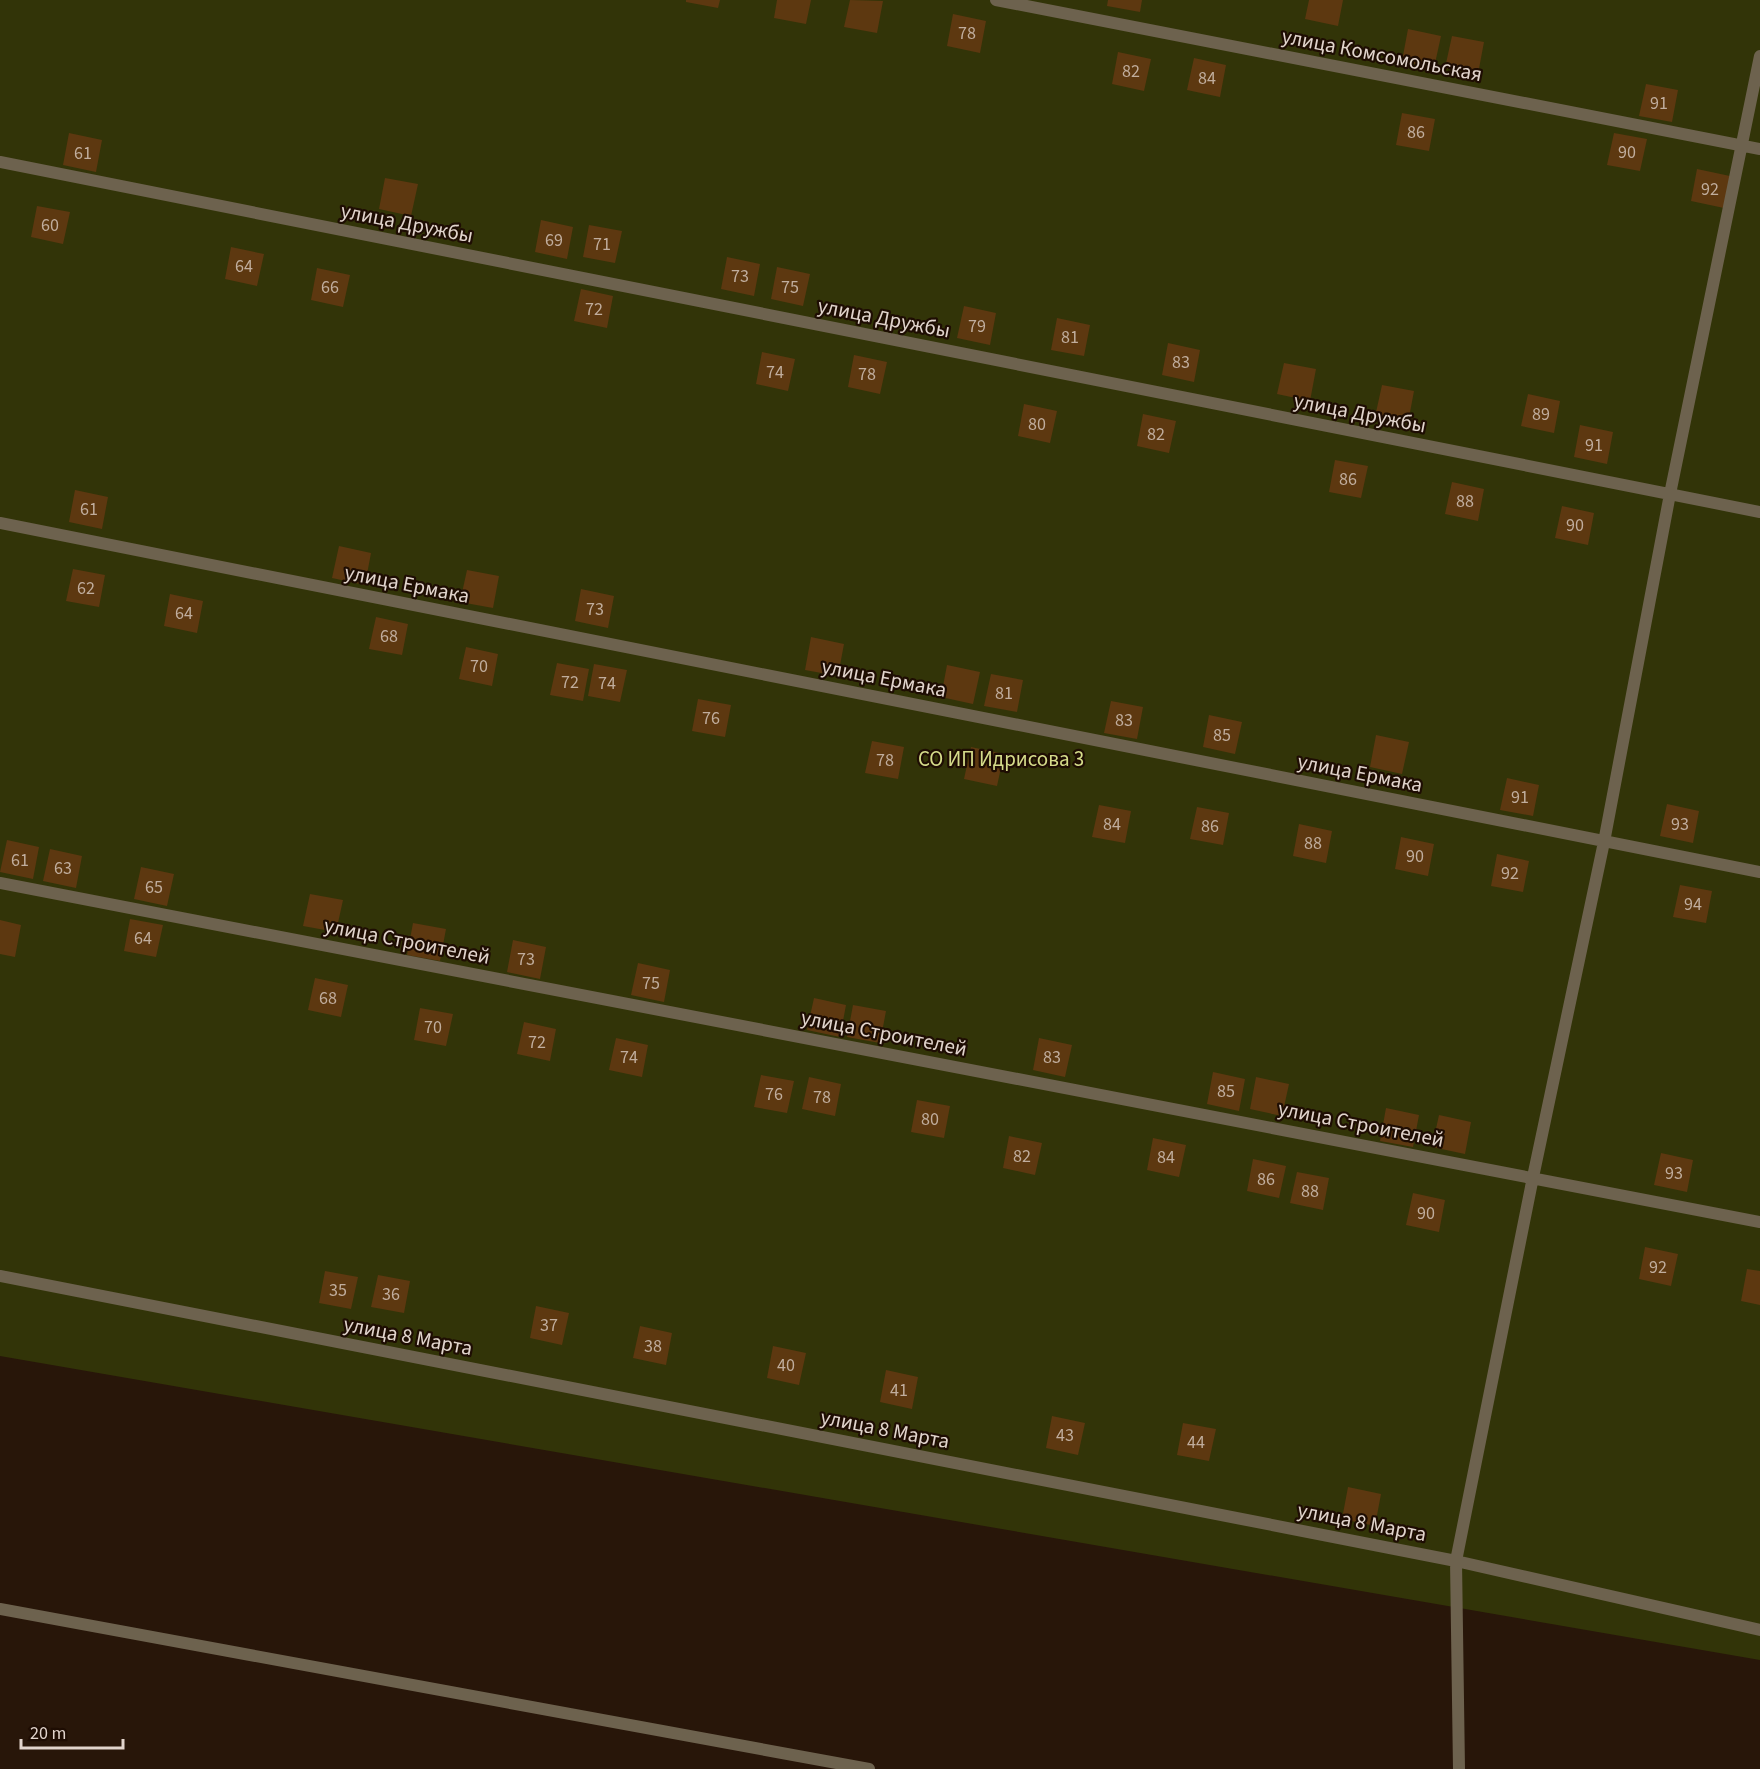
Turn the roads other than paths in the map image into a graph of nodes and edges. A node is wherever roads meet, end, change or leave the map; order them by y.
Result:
1 (996, 0) edge
2 (1760, 56) edge
3 (1740, 145) junction
4 (1760, 149) edge
5 (0, 162) edge
6 (1670, 494) junction
7 (1760, 512) edge
8 (0, 522) edge
9 (1604, 842) junction
10 (1760, 872) edge
11 (0, 882) edge
12 (1533, 1177) junction
13 (1760, 1222) edge
14 (0, 1276) edge
15 (1456, 1561) junction
16 (0, 1609) edge
17 (1760, 1630) edge
18 (868, 1769) edge
19 (1459, 1769) edge

1 - 3 street, улица Комсомольская
2 - 3 street
3 - 4 street, улица Комсомольская
3 - 6 street
5 - 6 street, улица Дружбы
6 - 7 street, улица Дружбы
6 - 9 street
8 - 9 street, улица Ермака
9 - 10 street, улица Ермака
9 - 12 street
11 - 12 street, улица Строителей
12 - 13 street, улица Строителей
12 - 15 street
14 - 15 street, улица 8 Марта
15 - 17 street, улица 8 Марта
15 - 19 street
16 - 18 street

